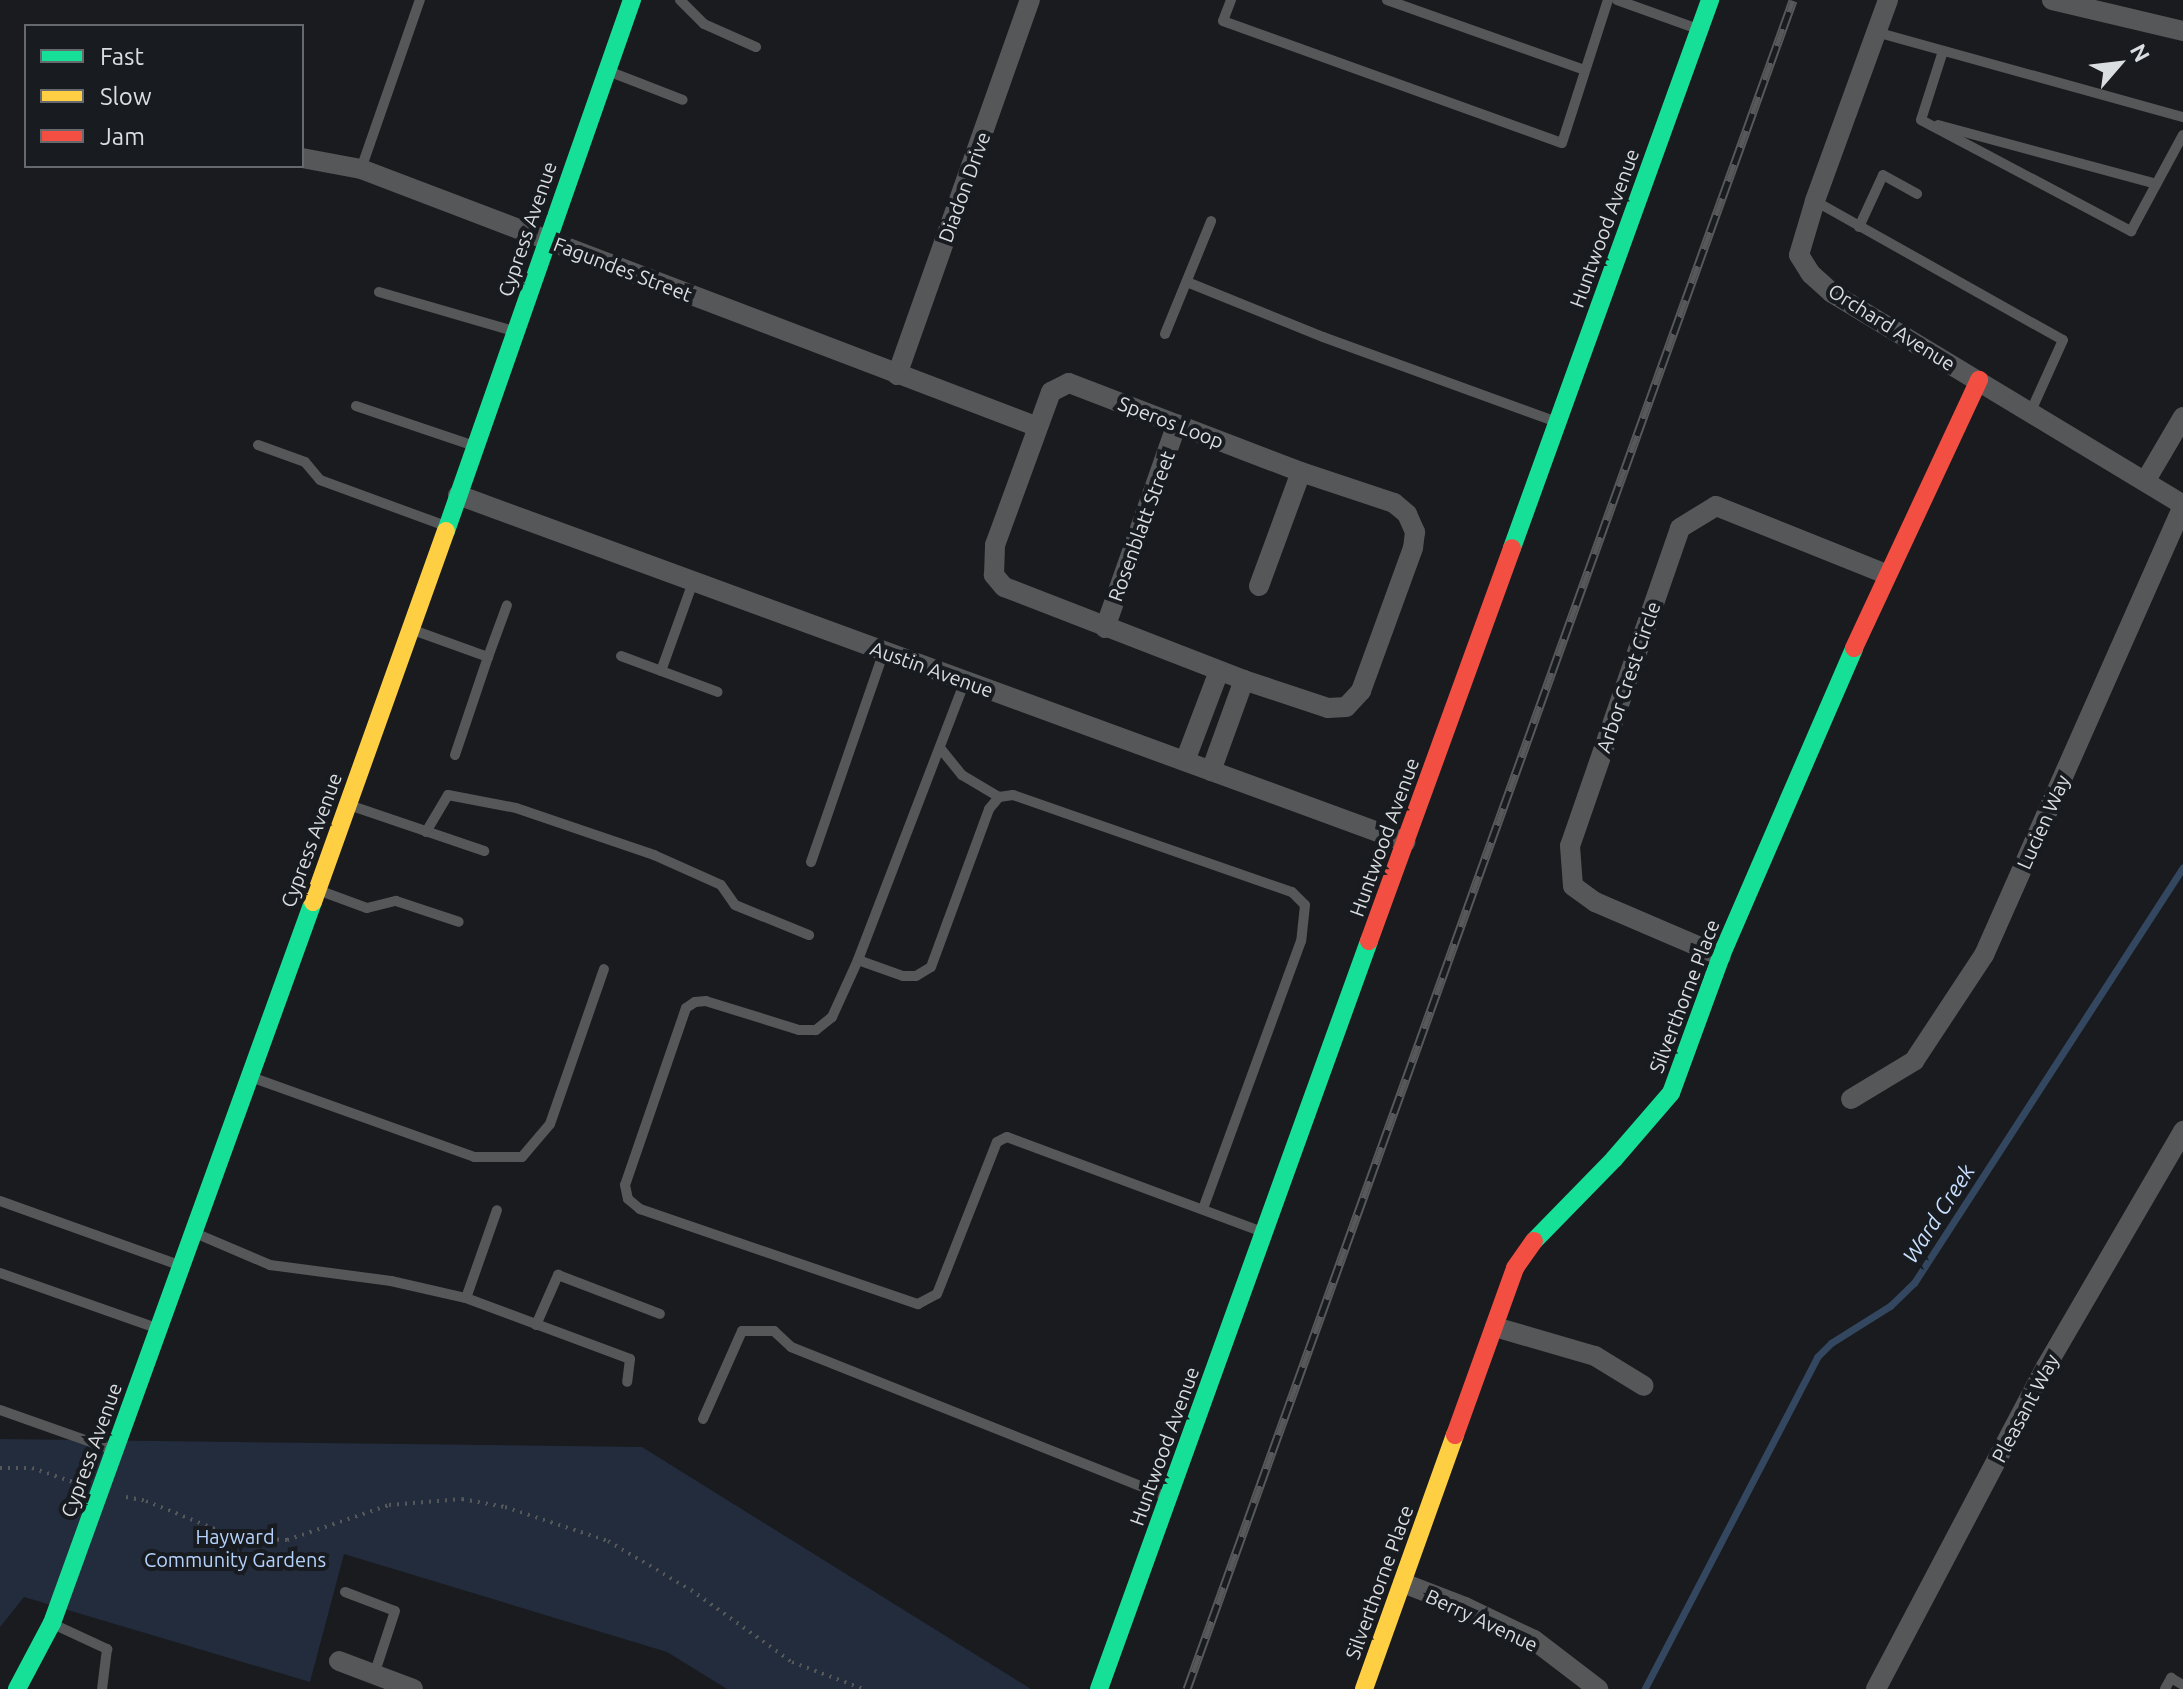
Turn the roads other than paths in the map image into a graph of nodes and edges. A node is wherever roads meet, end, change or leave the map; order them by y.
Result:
1 (420, 0) edge
2 (632, 0) edge
3 (680, 0) edge
4 (1030, 0) edge
5 (1231, 0) edge
6 (1387, 0) edge
7 (1608, 0) edge
8 (1617, 0) edge
9 (1710, 0) edge
10 (1888, 0) edge
11 (2052, 0) edge
12 (1699, 30) junction
13 (2183, 31) edge
14 (1876, 32) junction
15 (756, 47) dead end
16 (1943, 51) junction
17 (606, 70) junction
18 (1585, 70) junction
19 (683, 100) dead end
20 (2183, 117) edge
21 (1921, 120) junction
22 (2183, 135) edge
23 (304, 158) edge
24 (361, 169) junction
25 (2156, 184) junction
26 (1917, 194) dead end
27 (1815, 201) junction
28 (1211, 221) dead end
29 (1859, 227) junction
30 (546, 239) junction
31 (1187, 282) junction
32 (379, 292) dead end
33 (515, 332) junction
34 (1165, 334) dead end
35 (897, 375) junction
36 (1979, 380) junction
37 (356, 406) dead end
38 (2031, 411) junction
39 (2183, 417) edge
40 (1557, 423) junction
41 (1177, 424) junction
42 (1038, 427) junction
43 (258, 445) dead end
44 (475, 447) junction
45 (1301, 472) junction
46 (2146, 480) junction
47 (458, 495) junction
48 (2183, 505) edge
49 (448, 527) junction
50 (1886, 574) junction
51 (693, 582) junction
52 (1259, 586) dead end
53 (507, 605) dead end
54 (1105, 628) junction
55 (412, 630) junction
56 (884, 651) junction
57 (621, 656) dead end
58 (488, 657) junction
59 (661, 671) junction
60 (1219, 671) junction
61 (1244, 680) junction
62 (965, 681) junction
63 (718, 692) dead end
64 (940, 748) junction
65 (455, 755) dead end
66 (1185, 761) junction
67 (1211, 771) junction
68 (999, 797) junction
69 (347, 805) junction
70 (426, 832) junction
71 (1405, 842) junction
72 (484, 851) dead end
73 (811, 862) dead end
74 (316, 890) junction
75 (459, 922) dead end
76 (809, 935) dead end
77 (1721, 956) junction
78 (858, 960) junction
79 (604, 969) dead end
80 (249, 1076) junction
81 (1851, 1099) dead end
82 (2183, 1131) edge
83 (0, 1201) edge
84 (1203, 1209) junction
85 (497, 1210) dead end
86 (194, 1232) junction
87 (1264, 1233) junction
88 (181, 1266) junction
89 (0, 1273) edge
90 (466, 1298) junction
91 (660, 1314) dead end
92 (536, 1325) junction
93 (1495, 1327) junction
94 (159, 1329) junction
95 (627, 1382) dead end
96 (1644, 1386) dead end
97 (0, 1410) edge
98 (703, 1419) dead end
99 (115, 1450) junction
100 (1169, 1497) junction
101 (1403, 1583) junction
102 (345, 1592) dead end
103 (52, 1623) junction
104 (339, 1661) dead end
105 (374, 1675) junction
106 (2183, 1685) edge
107 (17, 1689) edge
108 (102, 1689) edge
109 (413, 1689) edge
110 (1099, 1689) edge
111 (1364, 1689) edge
112 (1598, 1689) edge
113 (1876, 1689) edge
114 (2165, 1689) edge

1 - 24 lane
2 - 17 street, Cypress Avenue
3 - 15 lane
4 - 35 street, Diadon Drive
5 - 18 lane
6 - 18 lane
7 - 18 lane
8 - 12 lane
9 - 12 street, Huntwood Avenue
10 - 14 street, Orchard Avenue
11 - 13 street
12 - 40 street, Huntwood Avenue
14 - 16 lane
14 - 27 street, Orchard Avenue
16 - 20 lane
16 - 21 lane
17 - 19 lane
17 - 30 street, Cypress Avenue
21 - 25 lane
21 - 25 lane
22 - 25 lane
23 - 24 street, Fagundes Street
24 - 30 street, Fagundes Street
26 - 29 lane
27 - 29 lane
27 - 36 street, Orchard Avenue
28 - 31 lane
29 - 38 lane
30 - 33 street, Cypress Avenue
30 - 35 street, Fagundes Street
31 - 34 lane
31 - 40 lane
32 - 33 lane
33 - 44 street, Cypress Avenue
35 - 42 street, Fagundes Street
36 - 38 street, Orchard Avenue
36 - 50 street, Silverthorne Place
37 - 44 lane
38 - 46 street, Orchard Avenue
39 - 46 street
40 - 71 street, Huntwood Avenue
41 - 42 street, Speros Loop
41 - 45 street, Speros Loop
41 - 54 street, Rosenblatt Street
42 - 54 street, Speros Loop
43 - 49 lane
44 - 47 street, Cypress Avenue
45 - 52 street
45 - 61 street, Speros Loop
46 - 48 street, Orchard Avenue
47 - 49 street, Cypress Avenue
47 - 51 street, Austin Avenue
48 - 81 street, Lucien Way
49 - 55 street, Cypress Avenue
50 - 77 street, Silverthorne Place
50 - 77 street, Arbor Crest Circle
51 - 56 street, Austin Avenue
51 - 59 lane
53 - 58 lane
54 - 60 street, Speros Loop
55 - 58 lane
55 - 69 street, Cypress Avenue
56 - 62 street, Austin Avenue
56 - 73 lane
57 - 59 lane
58 - 65 lane
59 - 63 lane
60 - 61 street, Speros Loop
60 - 66 street
61 - 67 street
62 - 64 lane
62 - 66 street, Austin Avenue
64 - 68 lane
64 - 78 lane
66 - 67 street, Austin Avenue
67 - 71 street, Austin Avenue
68 - 78 lane
68 - 84 lane
69 - 70 lane
69 - 74 street, Cypress Avenue
70 - 72 lane
70 - 76 lane
71 - 87 street, Huntwood Avenue
74 - 75 lane
74 - 80 street, Cypress Avenue
77 - 93 street, Silverthorne Place
78 - 84 lane
79 - 80 lane
80 - 86 street, Cypress Avenue
82 - 113 street, Pleasant Way
83 - 88 lane
84 - 87 lane
85 - 90 lane
86 - 88 street, Cypress Avenue
86 - 90 lane
87 - 100 street, Huntwood Avenue
88 - 94 street, Cypress Avenue
89 - 94 lane
90 - 92 lane
91 - 92 lane
92 - 95 lane
93 - 96 street
93 - 101 street, Silverthorne Place
94 - 99 street, Cypress Avenue
97 - 99 lane
98 - 100 lane
99 - 103 street, Cypress Avenue
100 - 110 street, Huntwood Avenue
101 - 111 street, Silverthorne Place
101 - 112 street, Berry Avenue
102 - 105 lane
103 - 107 street, Cypress Avenue
103 - 108 lane
104 - 105 street
105 - 109 street
106 - 114 lane

